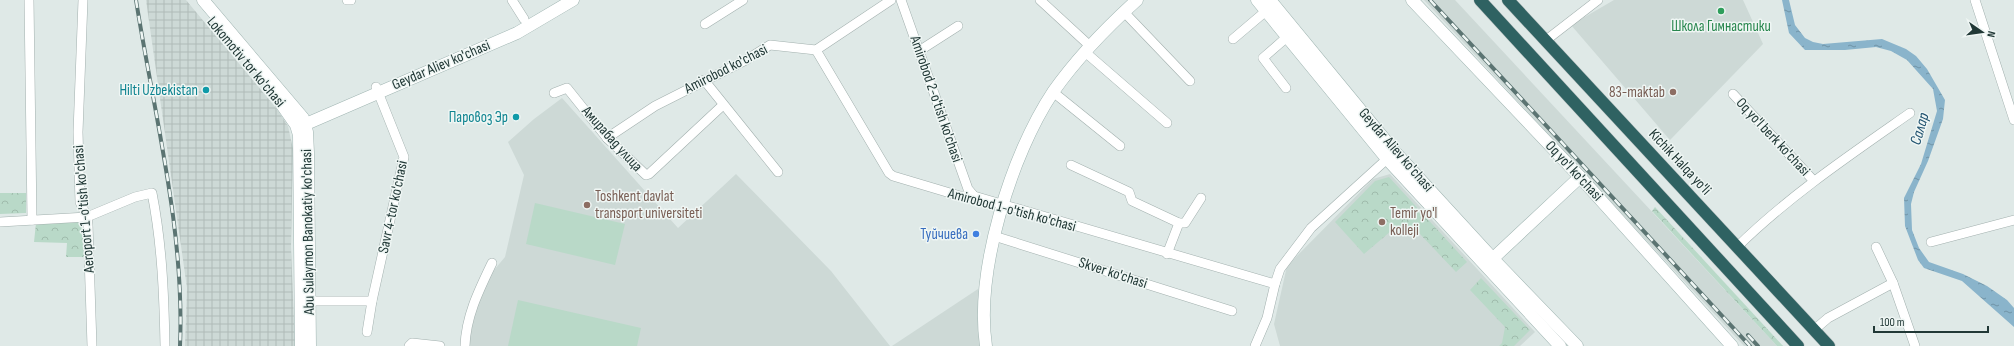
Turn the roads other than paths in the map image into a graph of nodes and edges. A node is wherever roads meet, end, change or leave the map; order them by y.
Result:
1 (29, 0) edge
2 (83, 0) edge
3 (194, 0) edge
4 (203, 0) edge
5 (346, 0) edge
6 (351, 0) edge
7 (512, 0) edge
8 (559, 0) edge
9 (573, 0) edge
10 (743, 0) edge
11 (891, 0) edge
12 (901, 0) edge
13 (1040, 0) edge
14 (1137, 0) edge
15 (1257, 0) edge
16 (1412, 0) edge
17 (1480, 0) edge
18 (1508, 0) edge
19 (1598, 0) edge
20 (1975, 0) edge
21 (1268, 6) edge
22 (1124, 12) junction
23 (524, 19) junction
24 (704, 24) dead end
25 (958, 26) dead end
26 (515, 29) junction
27 (1287, 37) junction
28 (1233, 39) dead end
29 (1545, 40) junction
30 (1087, 49) junction
31 (816, 50) junction
32 (919, 51) junction
33 (704, 80) junction
34 (1190, 81) dead end
35 (1286, 88) dead end
36 (377, 90) junction
37 (1053, 92) junction
38 (554, 94) dead end
39 (1733, 94) dead end
40 (723, 105) junction
41 (1910, 113) dead end
42 (2014, 117) edge
43 (301, 122) junction
44 (1167, 123) dead end
45 (607, 138) junction
46 (1120, 146) dead end
47 (1391, 155) junction
48 (1071, 165) dead end
49 (778, 172) dead end
50 (1580, 177) junction
51 (1813, 180) junction
52 (974, 196) junction
53 (1201, 198) dead end
54 (1004, 205) junction
55 (87, 217) junction
56 (32, 220) junction
57 (2014, 220) edge
58 (0, 222) edge
59 (1179, 224) junction
60 (994, 236) junction
61 (1930, 242) dead end
62 (1737, 247) junction
63 (1876, 247) dead end
64 (1167, 254) junction
65 (1490, 262) junction
66 (492, 264) dead end
67 (1894, 283) junction
68 (1275, 284) junction
69 (309, 301) junction
70 (372, 301) junction
71 (1232, 311) dead end
72 (1814, 330) junction
73 (367, 332) dead end
74 (92, 346) edge
75 (164, 346) edge
76 (301, 346) edge
77 (310, 346) edge
78 (409, 346) edge
79 (440, 346) edge
80 (465, 346) edge
81 (986, 346) edge
82 (1255, 346) edge
83 (1560, 346) edge
84 (1577, 346) edge
85 (1732, 346) edge
86 (1798, 346) edge
87 (1829, 346) edge
88 (1915, 346) edge

1 - 56 street
2 - 55 street, Aeroport 1-o'tish ko'chasi
3 - 43 main road, Lokomotiv tor ko'chasi
4 - 43 main road, Lokomotiv tor ko'chasi
5 - 6 street
7 - 23 street
8 - 23 main road, Geydar Aliev ko'chasi
9 - 26 main road, Geydar Aliev ko'chasi
10 - 24 street
11 - 31 street
12 - 32 street, Amirobod 2-o'tish ko'chasi
13 - 30 street
14 - 22 main road
15 - 21 main road, Geydar Aliev ko'chasi
16 - 50 main road, Oq yo'l ko'chasi
17 - 86 highway
18 - 29 highway, Kichik Halqa yo'li
19 - 29 street
20 - 42 street
21 - 27 main road, Geydar Aliev ko'chasi
21 - 28 street
21 - 47 main road, Geydar Aliev ko'chasi
22 - 30 main road
22 - 34 street
23 - 26 main road, Geydar Aliev ko'chasi
25 - 32 street
26 - 36 main road, Geydar Aliev ko'chasi
27 - 35 street
27 - 47 main road, Geydar Aliev ko'chasi
29 - 62 highway, Kichik Halqa yo'li
30 - 37 main road
30 - 44 street
31 - 33 street, Amirobod ko'chasi
31 - 52 street, Amirobod 1-o'tish ko'chasi
32 - 52 street, Amirobod 2-o'tish ko'chasi
33 - 40 street
33 - 45 street, Amirobod ko'chasi
36 - 43 main road, Geydar Aliev ko'chasi
36 - 70 street, Savr 4-tor ko'chasi
37 - 46 street
37 - 54 main road
38 - 45 street, Амирабад улица
39 - 51 street, Oq yo'l berk ko'chasi
40 - 45 street, Амирабад улица
40 - 49 street
41 - 51 street, Oq yo'l berk ko'chasi
43 - 69 main road, Abu Sulaymon Banokatiy ko'chasi
43 - 76 main road, Abu Sulaymon Banokatiy ko'chasi
47 - 65 main road, Geydar Aliev ko'chasi
47 - 68 street
48 - 59 street
50 - 65 main road
50 - 85 main road, Oq yo'l ko'chasi
51 - 62 street, Oq yo'l berk ko'chasi
52 - 54 street, Amirobod 1-o'tish ko'chasi
53 - 59 street
54 - 60 main road
54 - 64 street, Amirobod 1-o'tish ko'chasi
55 - 56 street
55 - 74 street, Aeroport 1-o'tish ko'chasi
55 - 75 street
56 - 58 street
57 - 61 street
59 - 64 street
60 - 71 street, Skver ko'chasi
60 - 81 main road
62 - 72 highway, Kichik Halqa yo'li
63 - 67 street
64 - 68 street, Amirobod 1-o'tish ko'chasi
65 - 83 main road, Geydar Aliev ko'chasi
65 - 84 main road, Geydar Aliev ko'chasi
66 - 80 street
67 - 72 street
67 - 88 street
68 - 82 street
69 - 70 street
69 - 77 main road, Abu Sulaymon Banokatiy ko'chasi
70 - 73 street, Savr 4-tor ko'chasi
72 - 87 highway, Kichik Halqa yo'li
78 - 79 street

